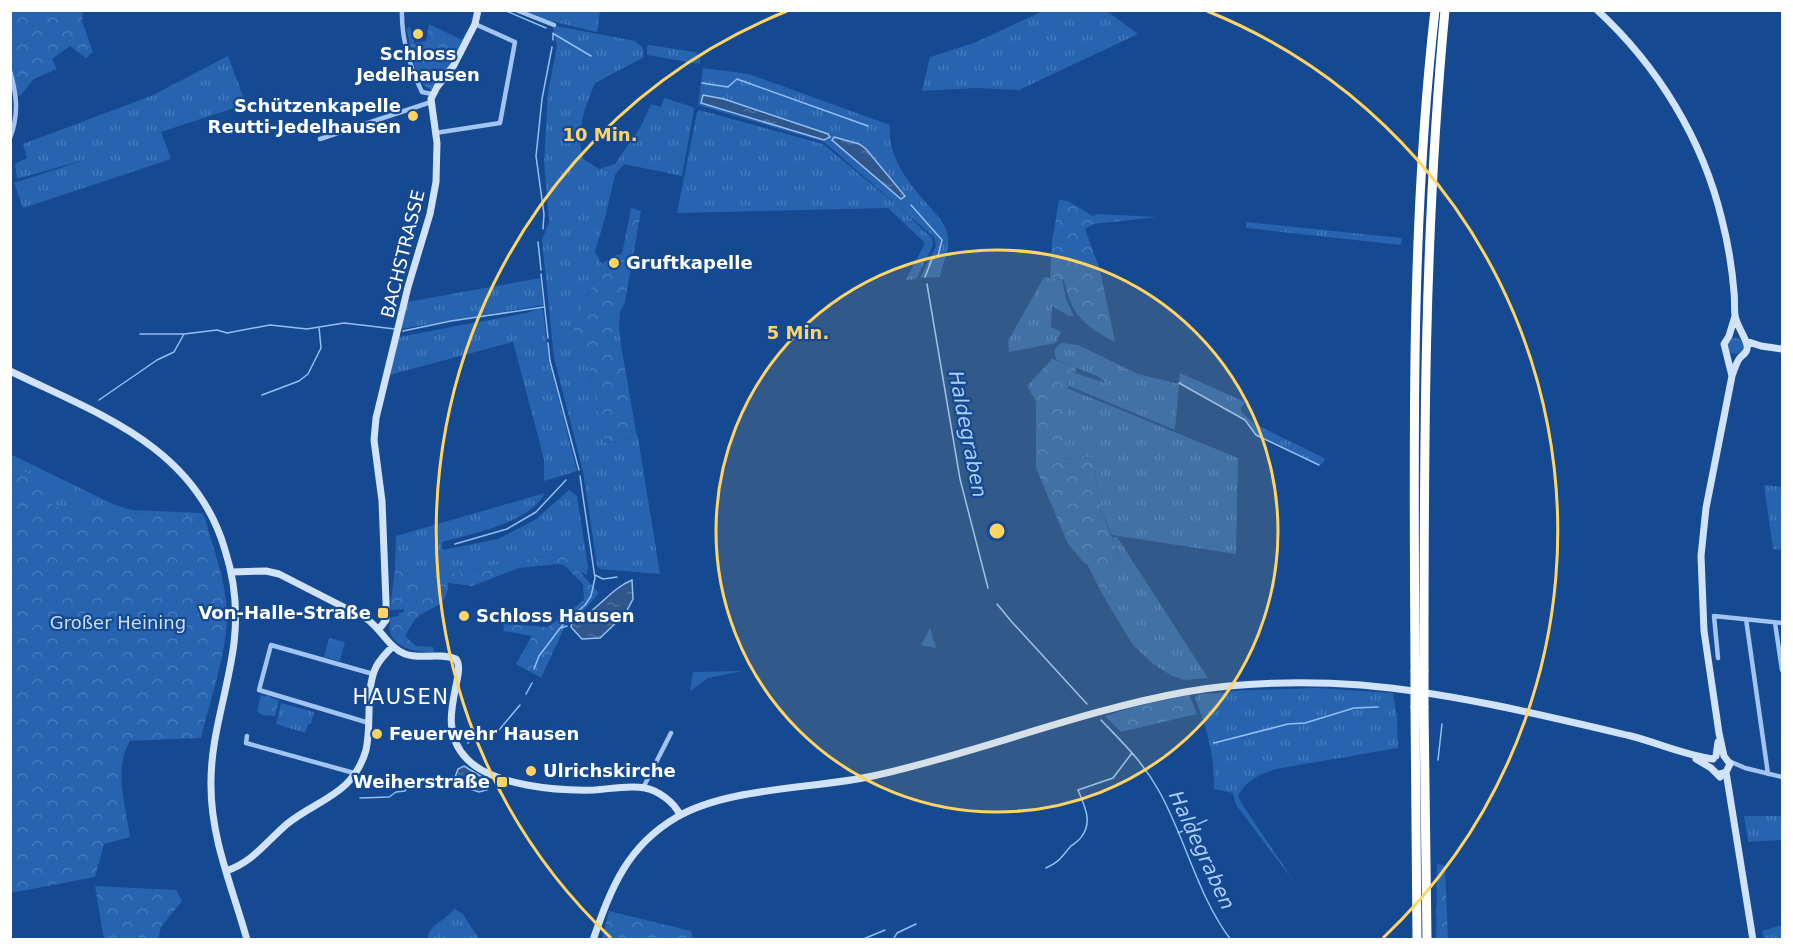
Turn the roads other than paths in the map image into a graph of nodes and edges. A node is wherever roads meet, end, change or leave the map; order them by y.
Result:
1 (402, 10) edge
2 (478, 10) edge
3 (516, 10) edge
4 (1435, 10) edge
5 (1445, 10) edge
6 (1597, 10) edge
7 (475, 24) junction
8 (554, 25) dead end
9 (10, 71) edge
10 (432, 98) junction
11 (435, 133) junction
12 (10, 138) edge
13 (320, 139) dead end
14 (1735, 316) junction
15 (1729, 336) junction
16 (1744, 338) junction
17 (1771, 349) junction
18 (1782, 350) edge
19 (1726, 354) junction
20 (1743, 355) junction
21 (10, 371) edge
22 (1732, 376) junction
23 (232, 572) junction
24 (1746, 620) junction
25 (1775, 623) junction
26 (1782, 623) edge
27 (379, 628) junction
28 (393, 646) junction
29 (1718, 658) dead end
30 (1782, 670) edge
31 (1420, 671) junction
32 (373, 674) junction
33 (1419, 707) junction
34 (370, 723) junction
35 (671, 733) dead end
36 (248, 736) dead end
37 (1686, 753) junction
38 (1721, 758) junction
39 (1711, 768) junction
40 (1745, 768) junction
41 (1724, 772) junction
42 (354, 773) junction
43 (1768, 774) junction
44 (1782, 777) edge
45 (642, 788) junction
46 (680, 815) junction
47 (226, 871) junction
48 (247, 939) edge
49 (593, 939) edge
50 (1417, 939) edge
51 (1427, 939) edge
52 (1753, 939) edge

1 - 10 street
2 - 7 main road
3 - 8 street
4 - 31 highway
5 - 31 highway
6 - 14 main road
7 - 10 main road
7 - 11 street
9 - 12 street
10 - 11 main road, BACHSTRASSE
10 - 13 street
11 - 27 main road, BACHSTRASSE
14 - 15 main road
14 - 16 main road
15 - 16 main road
15 - 19 main road
16 - 17 main road
16 - 20 main road
17 - 18 main road
17 - 20 main road
19 - 20 main road
19 - 22 main road
20 - 22 main road
21 - 23 main road
22 - 38 main road
23 - 27 main road
23 - 47 main road
24 - 25 street
24 - 29 street
24 - 43 street
25 - 26 street
25 - 30 street
27 - 28 main road
28 - 32 main road
28 - 45 main road
31 - 33 highway, bridge
32 - 34 main road
32 - 34 street
33 - 50 highway
33 - 51 highway
34 - 42 main road
35 - 45 street
36 - 42 street
37 - 38 main road
37 - 39 main road
37 - 46 main road
38 - 39 main road
38 - 40 street
38 - 41 main road
39 - 41 main road
40 - 41 street
40 - 43 street
41 - 52 main road
42 - 47 main road
43 - 44 street
45 - 46 main road
46 - 49 main road
47 - 48 main road

